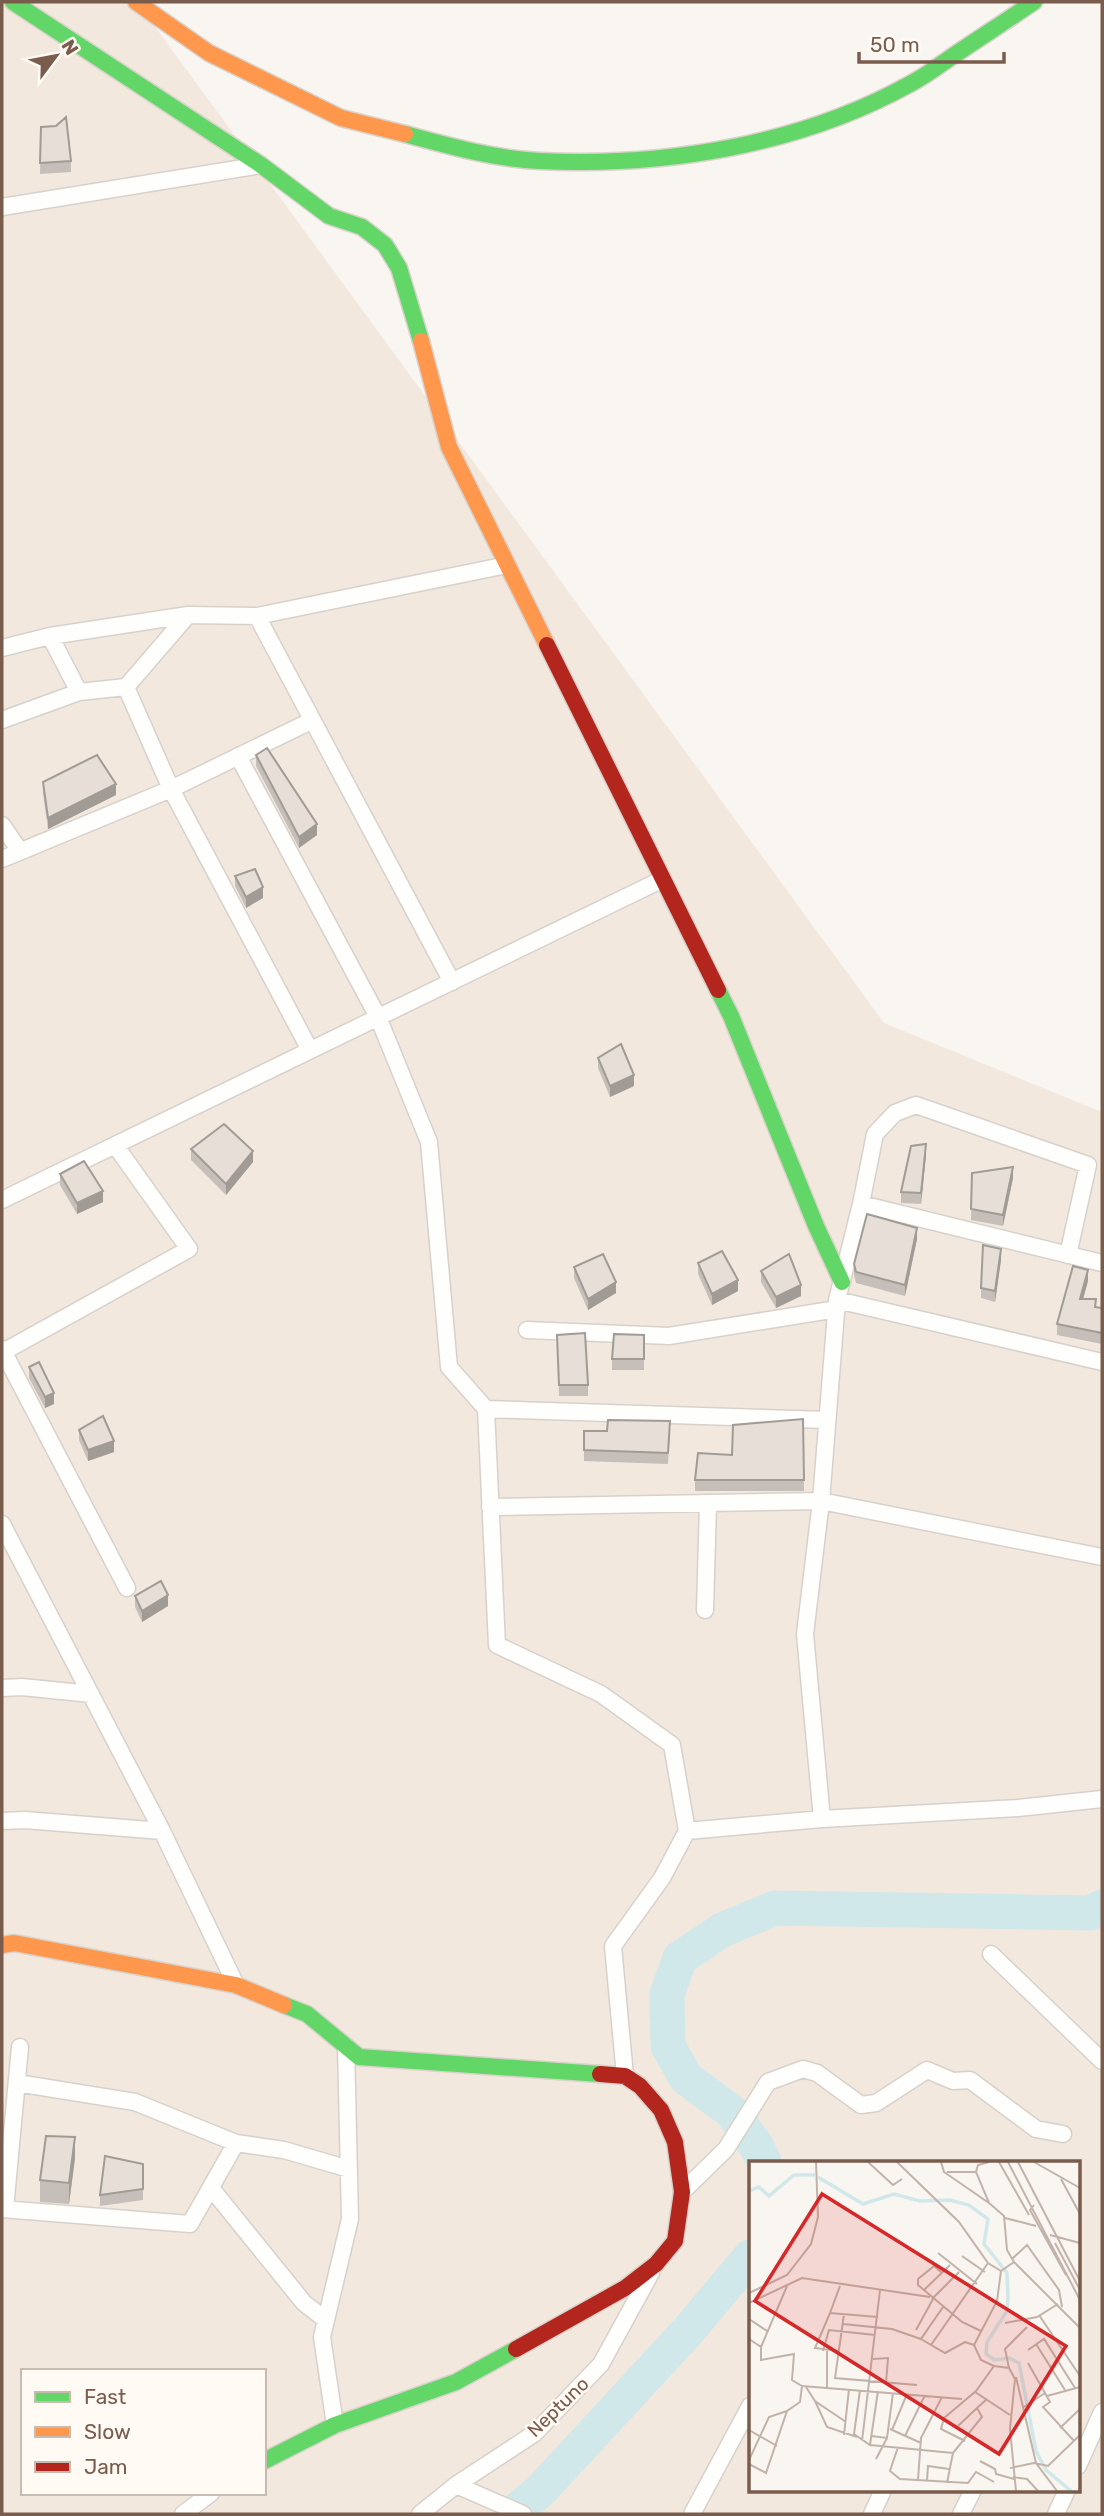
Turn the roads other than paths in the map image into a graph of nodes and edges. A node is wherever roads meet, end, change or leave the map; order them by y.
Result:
1 (136, 2) edge
2 (1034, 2) edge
3 (22, 4) edge
4 (261, 165) junction
5 (2, 207) edge
6 (507, 565) junction
7 (188, 615) junction
8 (257, 617) junction
9 (50, 636) junction
10 (2, 648) edge
11 (126, 687) junction
12 (79, 692) junction
13 (2, 720) edge
14 (311, 720) junction
15 (237, 756) junction
16 (171, 789) junction
17 (2, 825) edge
18 (20, 851) junction
19 (2, 859) edge
20 (663, 879) junction
21 (452, 982) junction
22 (378, 1017) junction
23 (310, 1050) junction
24 (114, 1145) junction
25 (2, 1200) edge
26 (861, 1204) junction
27 (1068, 1255) junction
28 (1102, 1263) edge
29 (842, 1282) junction
30 (837, 1305) junction
31 (527, 1329) dead end
32 (2, 1351) edge
33 (1102, 1362) edge
34 (486, 1409) junction
35 (827, 1420) junction
36 (821, 1502) junction
37 (708, 1503) junction
38 (490, 1507) junction
39 (2, 1524) edge
40 (10, 1556) edge
41 (1102, 1556) edge
42 (127, 1588) dead end
43 (705, 1610) dead end
44 (2, 1688) edge
45 (91, 1694) junction
46 (1102, 1800) edge
47 (822, 1819) junction
48 (2, 1821) edge
49 (163, 1831) junction
50 (687, 1831) junction
51 (2, 1945) edge
52 (991, 1954) dead end
53 (236, 1985) junction
54 (346, 2046) junction
55 (20, 2047) dead end
56 (1102, 2061) edge
57 (625, 2076) junction
58 (17, 2083) junction
59 (1063, 2134) dead end
60 (236, 2143) junction
61 (349, 2169) junction
62 (211, 2188) junction
63 (682, 2192) junction
64 (4, 2209) edge
65 (656, 2264) junction
66 (326, 2320) junction
67 (749, 2410) edge
68 (1102, 2412) edge
69 (335, 2425) junction
70 (266, 2460) edge
71 (1080, 2462) edge
72 (456, 2485) junction
73 (882, 2492) edge
74 (971, 2492) edge
75 (1066, 2492) edge
76 (208, 2495) edge
77 (183, 2514) edge
78 (420, 2514) edge
79 (523, 2514) edge
80 (692, 2514) edge
81 (872, 2514) edge
82 (961, 2514) edge
83 (1056, 2514) edge

1 - 2 street
3 - 4 street
4 - 5 street
4 - 6 street
6 - 8 street
6 - 20 street
7 - 8 street
7 - 9 street
7 - 11 street
8 - 14 street
9 - 10 street
9 - 12 street
11 - 12 street
11 - 16 street
12 - 13 street
14 - 15 street
14 - 21 street
15 - 16 street
15 - 22 street
16 - 18 street
16 - 23 street
17 - 18 street
18 - 19 street
20 - 21 street
20 - 29 street
21 - 22 street
22 - 23 street
22 - 34 street
23 - 24 street
24 - 25 street
24 - 32 street
26 - 27 street
26 - 27 street
26 - 29 street
27 - 28 street
29 - 30 street
30 - 31 street
30 - 33 street
30 - 35 street
32 - 42 street
34 - 35 street
34 - 38 street
35 - 36 street
36 - 37 street
36 - 41 street
36 - 47 street
37 - 38 street
37 - 43 street
38 - 50 street
39 - 40 street
40 - 45 street
44 - 45 street
45 - 49 street
46 - 47 street
47 - 50 street
48 - 49 street
49 - 53 street
50 - 57 street
51 - 53 street
52 - 56 street
53 - 54 street
54 - 57 street
54 - 61 street
55 - 58 street
57 - 63 street
58 - 60 street
58 - 64 street
59 - 63 street
60 - 61 street
60 - 62 street
61 - 66 street
62 - 64 street
62 - 66 street
63 - 65 street
65 - 69 street
65 - 72 street, Neptuno
66 - 69 street
67 - 80 street
68 - 71 street
69 - 70 street
72 - 78 street, Neptuno
72 - 79 street
73 - 81 street
74 - 82 street
75 - 83 street
76 - 77 street

